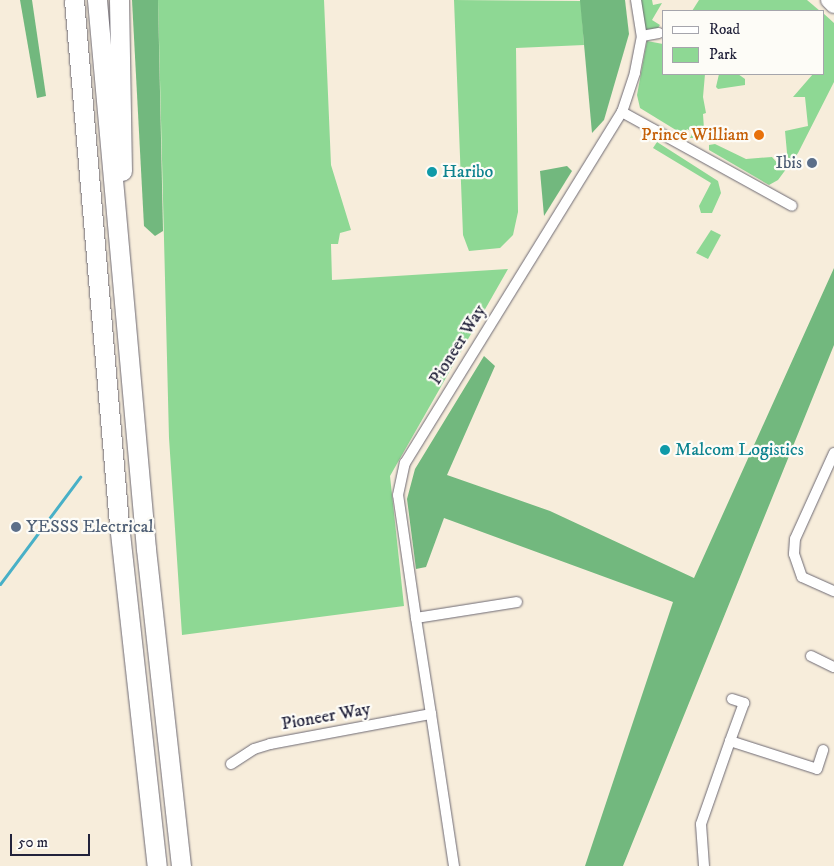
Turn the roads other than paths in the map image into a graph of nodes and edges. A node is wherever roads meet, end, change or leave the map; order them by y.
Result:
1 (65, 0) edge
2 (74, 0) edge
3 (97, 0) edge
4 (119, 0) edge
5 (636, 0) edge
6 (828, 0) edge
7 (834, 5) edge
8 (659, 33) dead end
9 (642, 36) junction
10 (622, 112) junction
11 (88, 190) junction
12 (792, 206) dead end
13 (126, 349) junction
14 (834, 453) edge
15 (834, 590) edge
16 (518, 602) dead end
17 (416, 618) junction
18 (811, 656) dead end
19 (834, 667) edge
20 (732, 699) dead end
21 (430, 714) junction
22 (730, 741) junction
23 (823, 750) dead end
24 (231, 764) dead end
25 (157, 866) edge
26 (181, 866) edge
27 (454, 866) edge
28 (704, 866) edge

1 - 11 highway
2 - 11 highway
3 - 13 highway
4 - 13 highway
5 - 9 street, Pioneer Way
6 - 7 main road
8 - 9 street
9 - 10 street, Pioneer Way
10 - 12 street
10 - 17 street, Pioneer Way
11 - 25 highway
13 - 26 highway
14 - 15 street
16 - 17 street
17 - 21 street, Pioneer Way
18 - 19 street
20 - 22 street
21 - 24 street, Pioneer Way
21 - 27 street, Pioneer Way
22 - 23 street
22 - 28 street

